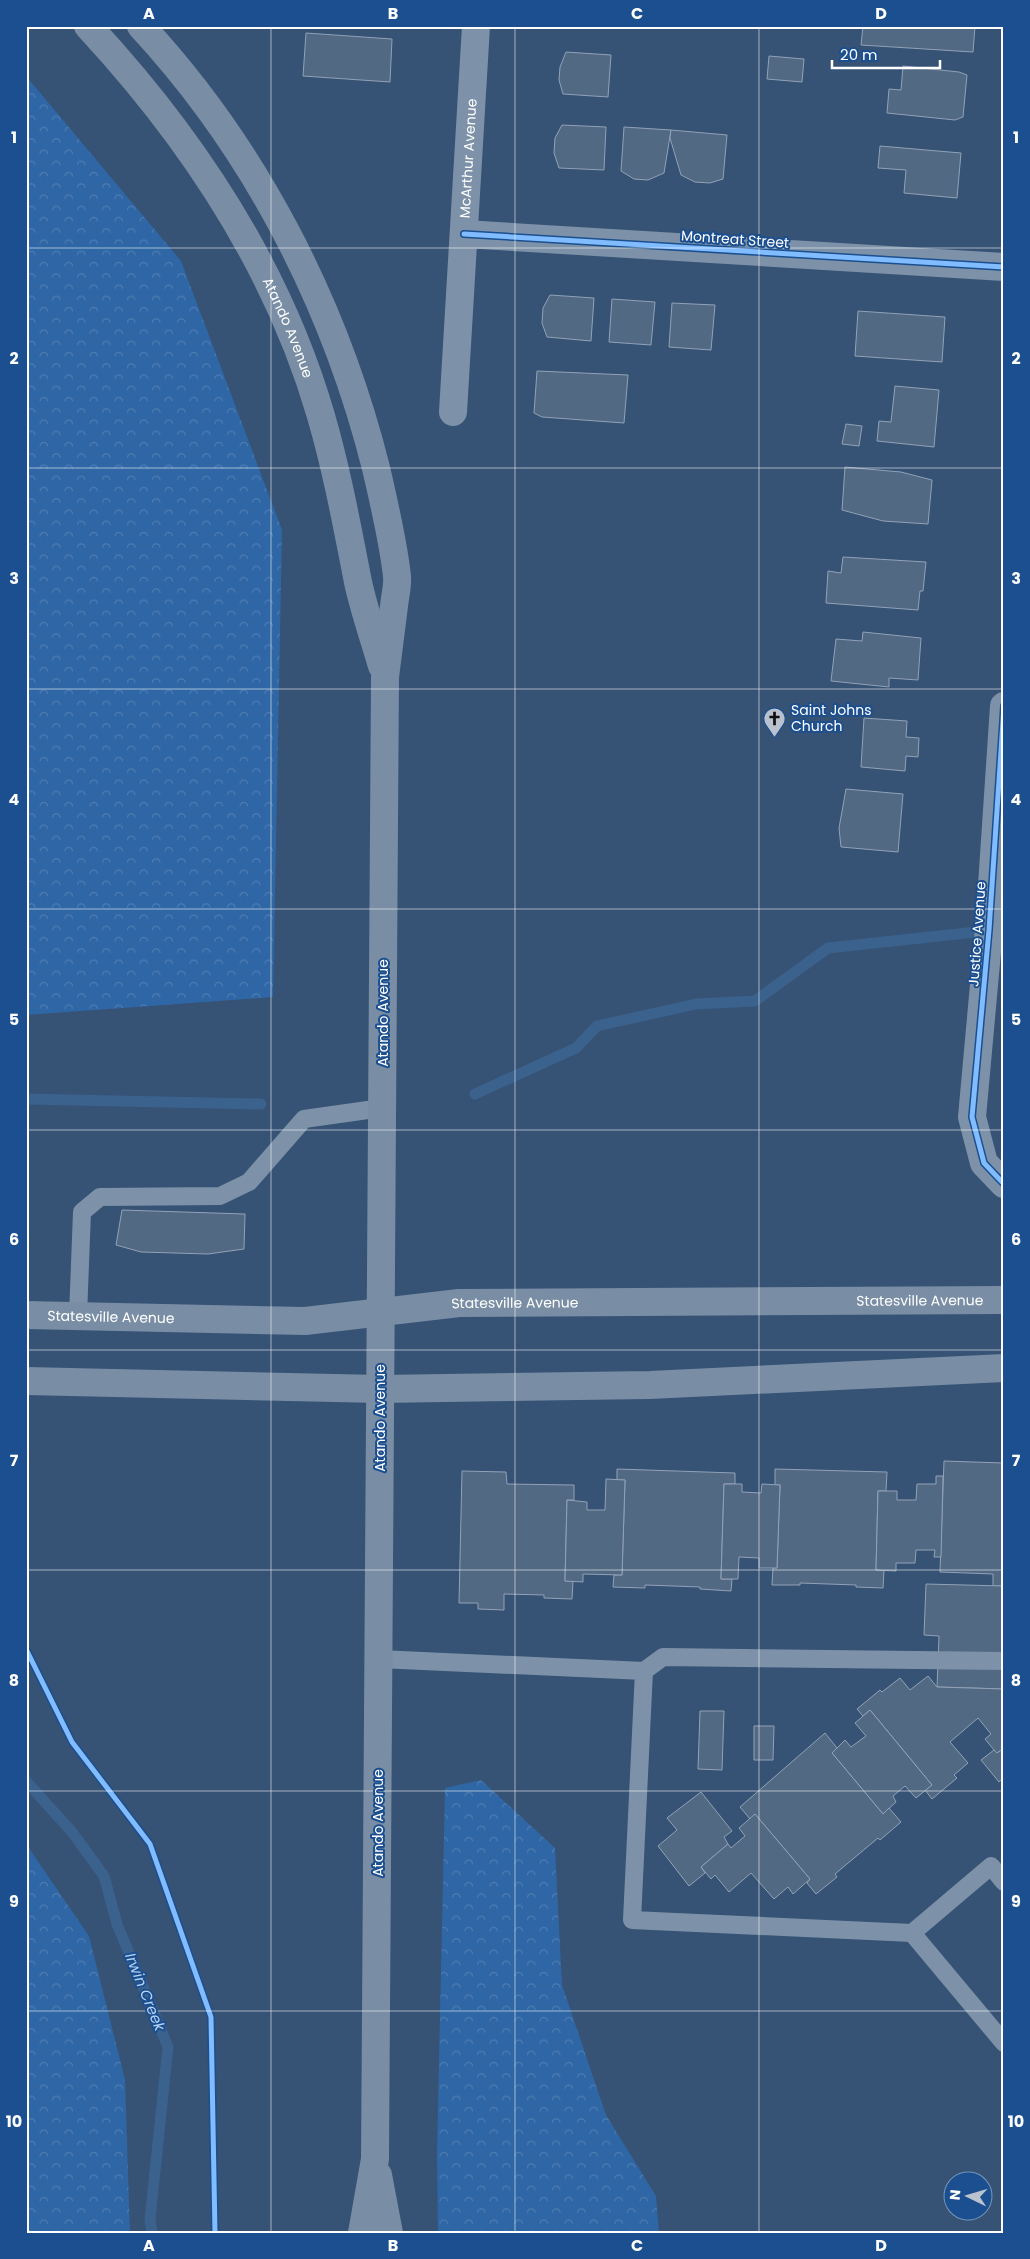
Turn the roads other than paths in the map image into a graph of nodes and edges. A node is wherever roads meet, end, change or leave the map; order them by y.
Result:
1 (88, 26) edge
2 (141, 26) edge
3 (476, 26) edge
4 (464, 234) junction
5 (1004, 267) edge
6 (453, 412) dead end
7 (385, 677) junction
8 (1004, 706) edge
9 (382, 1108) junction
10 (1004, 1184) edge
11 (1004, 1300) edge
12 (380, 1312) junction
13 (26, 1315) edge
14 (78, 1316) junction
15 (1004, 1368) edge
16 (26, 1380) edge
17 (380, 1389) junction
18 (379, 1659) junction
19 (1004, 1661) edge
20 (644, 1671) junction
21 (1004, 1882) edge
22 (912, 1933) junction
23 (1004, 2043) edge
24 (375, 2159) junction
25 (362, 2233) edge
26 (389, 2233) edge

1 - 7 main road, Atando Avenue
2 - 7 main road, Atando Avenue
3 - 4 street, McArthur Avenue
4 - 5 street, Montreat Street
4 - 6 street, McArthur Avenue
7 - 9 main road, Atando Avenue
8 - 10 street, Justice Avenue
9 - 12 main road, Atando Avenue
9 - 14 lane
11 - 12 main road, Statesville Avenue
12 - 14 main road, Statesville Avenue
12 - 17 main road, Atando Avenue
13 - 14 main road, Statesville Avenue
15 - 17 main road
16 - 17 main road
17 - 18 main road, Atando Avenue
18 - 20 lane
18 - 24 main road, Atando Avenue
19 - 20 lane
20 - 22 lane
21 - 22 lane
22 - 23 lane
24 - 25 main road, Atando Avenue
24 - 26 main road, Atando Avenue

